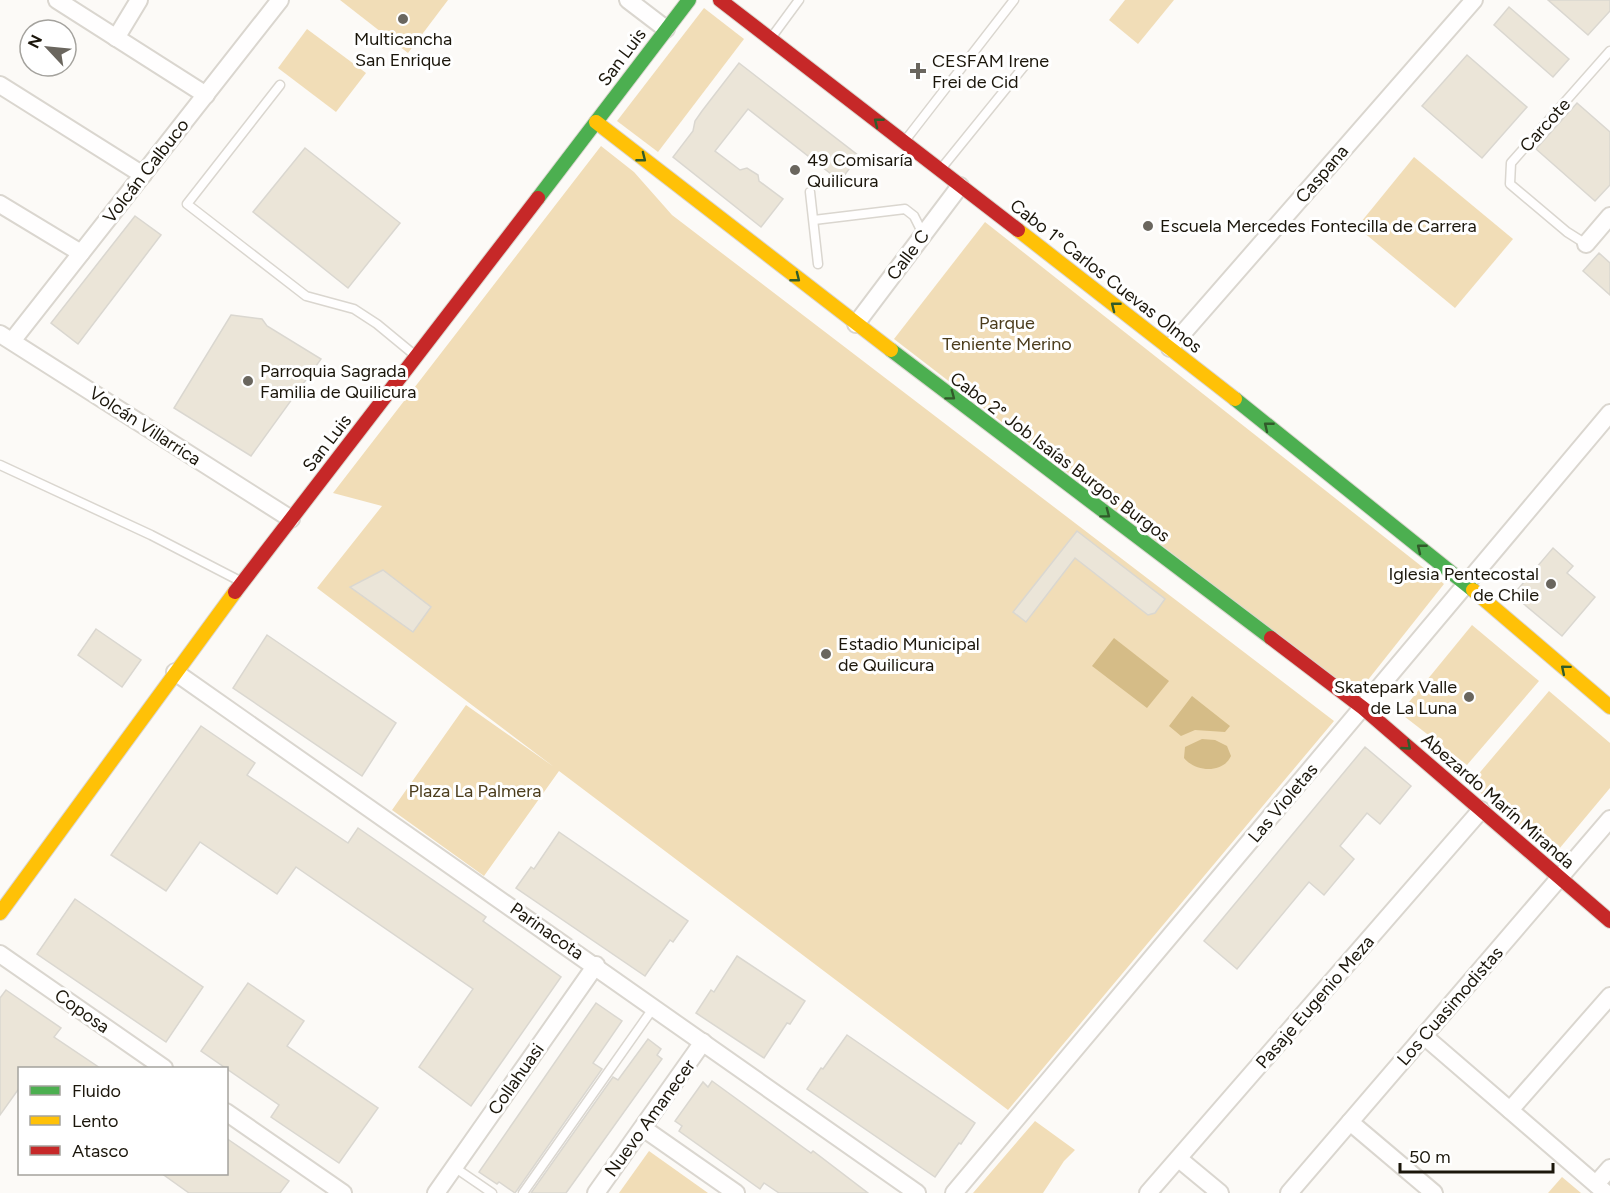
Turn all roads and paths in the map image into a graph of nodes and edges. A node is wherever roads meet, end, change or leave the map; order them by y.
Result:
1 (57, 0) edge
2 (139, 0) edge
3 (280, 0) edge
4 (628, 0) edge
5 (689, 0) edge
6 (720, 0) edge
7 (799, 0) edge
8 (1014, 0) edge
9 (1474, 0) edge
10 (666, 29) junction
11 (116, 38) junction
12 (770, 39) junction
13 (1610, 51) edge
14 (1025, 65) dead end
15 (0, 85) edge
16 (280, 85) dead end
17 (206, 95) junction
18 (596, 122) junction
19 (904, 143) junction
20 (940, 171) junction
21 (143, 175) junction
22 (960, 186) junction
23 (810, 192) dead end
24 (0, 204) edge
25 (1610, 216) edge
26 (814, 220) junction
27 (923, 235) junction
28 (1586, 244) joint
29 (81, 253) junction
30 (818, 264) dead end
31 (856, 324) junction
32 (6, 337) edge
33 (1170, 348) junction
34 (417, 357) junction
35 (1610, 413) edge
36 (0, 465) edge
37 (291, 519) junction
38 (242, 582) junction
39 (1466, 584) junction
40 (176, 672) junction
41 (1610, 707) edge
42 (1363, 708) junction
43 (1481, 810) junction
44 (1610, 819) edge
45 (1559, 878) junction
46 (0, 913) edge
47 (1610, 921) edge
48 (0, 954) edge
49 (596, 965) junction
50 (1610, 996) edge
51 (655, 1007) junction
52 (1424, 1036) junction
53 (704, 1042) junction
54 (163, 1067) edge
55 (1510, 1110) junction
56 (228, 1113) edge
57 (1350, 1122) junction
58 (643, 1128) junction
59 (1179, 1159) junction
60 (454, 1167) junction
61 (1610, 1168) edge
62 (322, 1179) junction
63 (1601, 1188) edge
64 (312, 1193) edge
65 (343, 1193) edge
66 (436, 1193) edge
67 (492, 1193) edge
68 (523, 1193) edge
69 (596, 1193) edge
70 (736, 1193) edge
71 (917, 1193) edge
72 (954, 1193) edge
73 (1148, 1193) edge
74 (1220, 1193) edge
75 (1289, 1193) edge
76 (1434, 1193) edge

1 - 11 street
2 - 11 street
3 - 17 street, Volcán Calbuco
4 - 10 street
5 - 10 street, San Luis
6 - 12 street, Cabo 1° Carlos Cuevas Olmos
7 - 12 lane
8 - 19 lane
9 - 33 street, Caspana
10 - 18 street, San Luis
11 - 17 street
19 -> 12 street, Cabo 1° Carlos Cuevas Olmos
13 - 28 lane, Carcote
14 - 20 lane
15 - 21 street
16 - 34 lane
17 - 21 street, Volcán Calbuco
18 -> 31 street, Cabo 2° Job Isaías Burgos Burgos
18 - 34 street, San Luis
19 - 20 street, Cabo 1° Carlos Cuevas Olmos
20 - 22 street, Cabo 1° Carlos Cuevas Olmos
21 - 29 street, Volcán Calbuco
22 - 27 street, Calle C
33 -> 22 street, Cabo 1° Carlos Cuevas Olmos
23 - 26 lane
24 - 29 street
25 - 28 street, Carcote
26 - 27 lane
26 - 30 lane
27 - 31 street, Calle C
29 - 32 street, Volcán Calbuco
31 -> 42 street, Cabo 2° Job Isaías Burgos Burgos
32 - 37 street, Volcán Villarrica
39 -> 33 street, Cabo 1° Carlos Cuevas Olmos
34 - 37 street, San Luis
35 - 39 street, Las Violetas
36 - 38 lane
37 - 38 street, San Luis
38 - 40 street, San Luis
41 -> 39 street, Cabo 1° Carlos Cuevas Olmos
39 - 42 street, Las Violetas
40 - 46 street, San Luis
40 - 49 street, Parinacota
42 -> 43 street, Abezardo Marín Miranda
42 - 72 street, Las Violetas
43 - 45 street, Abezardo Marín Miranda
43 - 59 street, Pasaje Eugenio Meza
44 - 45 street, Los Cuasimodistas
45 - 47 street, Abezardo Marín Miranda
45 - 52 street, Los Cuasimodistas
48 - 54 street, Coposa
49 - 51 street, Parinacota
49 - 60 street, Collahuasi
50 - 55 street
51 - 53 street, Parinacota
51 - 68 lane
52 - 55 street
52 - 57 street, Los Cuasimodistas
53 - 58 street, Nuevo Amanecer
53 - 71 street, Parinacota
55 - 63 street
56 - 62 street
57 - 75 street, Los Cuasimodistas
57 - 76 street
58 - 69 street, Nuevo Amanecer
58 - 70 street
59 - 73 street, Pasaje Eugenio Meza
59 - 74 street
60 - 66 street, Collahuasi
60 - 67 lane
61 - 63 street
62 - 64 street
62 - 65 street

